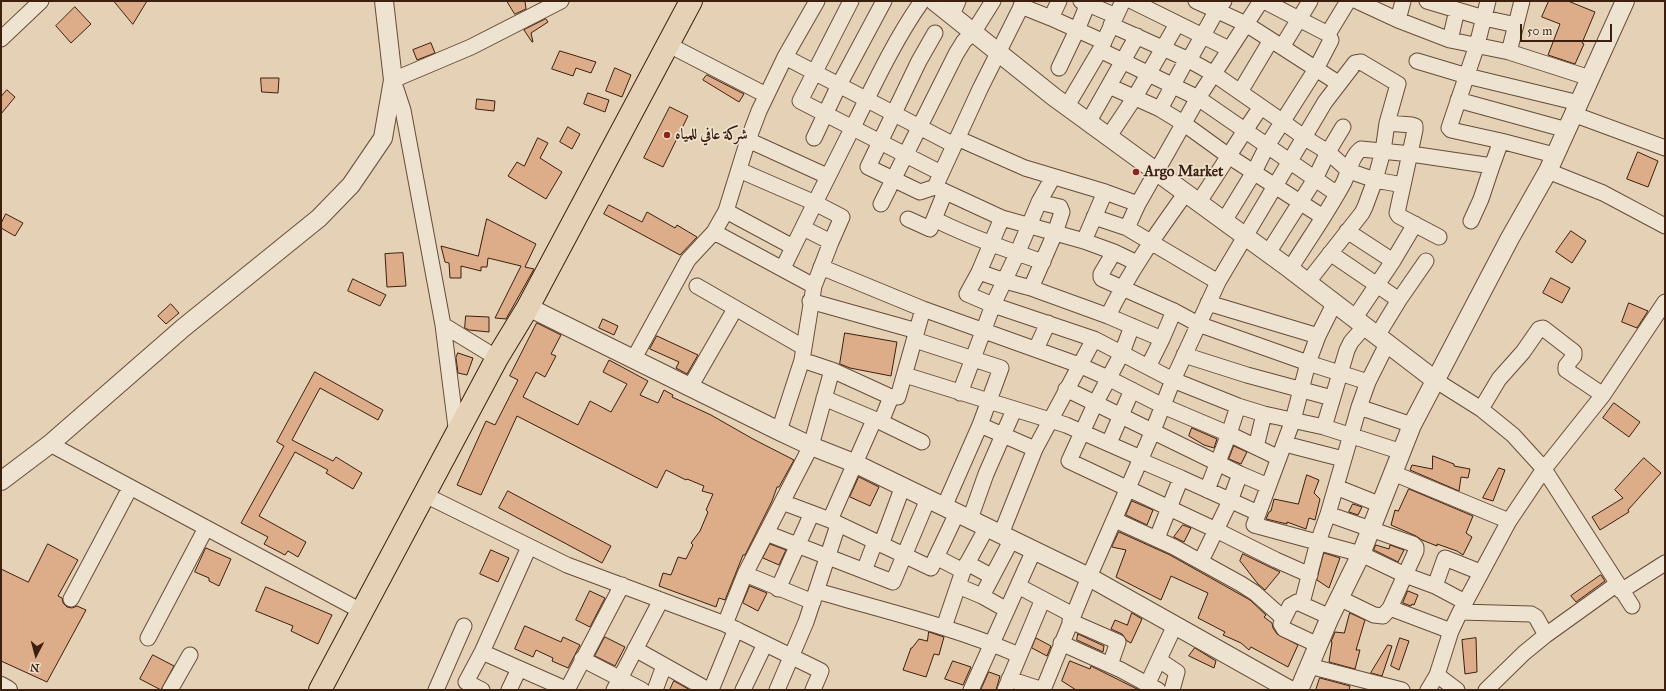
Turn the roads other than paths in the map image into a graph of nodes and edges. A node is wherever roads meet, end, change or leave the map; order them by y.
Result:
1 (41, 1) edge
2 (384, 1) edge
3 (561, 1) edge
4 (691, 1) edge
5 (817, 1) edge
6 (851, 1) edge
7 (884, 1) edge
8 (922, 1) edge
9 (934, 1) edge
10 (993, 1) edge
11 (1059, 1) edge
12 (1123, 1) edge
13 (1132, 1) edge
14 (1196, 1) edge
15 (1261, 1) edge
16 (1264, 1) edge
17 (1310, 1) edge
18 (1348, 1) edge
19 (1357, 1) edge
20 (1403, 1) edge
21 (1427, 1) edge
22 (1488, 1) edge
23 (1522, 1) edge
24 (1625, 1) edge
25 (1086, 2) edge
26 (1023, 4) edge
27 (1220, 6) edge
28 (955, 8) edge
29 (1457, 10) junction
30 (1051, 18) junction
31 (1484, 18) junction
32 (1299, 19) junction
33 (1113, 20) junction
34 (1398, 20) junction
35 (1177, 24) junction
36 (1246, 24) junction
37 (1516, 25) junction
38 (1078, 30) junction
39 (935, 33) dead end
40 (974, 34) junction
41 (1328, 34) junction
42 (1137, 36) junction
43 (1203, 36) junction
44 (1, 39) edge
45 (1450, 40) junction
46 (1277, 43) junction
47 (669, 45) junction
48 (1477, 45) junction
49 (1102, 46) junction
50 (1163, 48) junction
51 (1229, 49) junction
52 (1509, 52) junction
53 (999, 53) junction
54 (786, 57) junction
55 (1188, 60) junction
56 (1123, 61) junction
57 (1417, 61) dead end
58 (1059, 68) dead end
59 (1316, 69) junction
60 (814, 72) junction
61 (1148, 73) junction
62 (1214, 74) junction
63 (1467, 76) junction
64 (1590, 78) junction
65 (393, 80) junction
66 (1338, 83) junction
67 (839, 85) junction
68 (1173, 85) junction
69 (1109, 86) junction
70 (1240, 92) junction
71 (766, 95) junction
72 (1135, 97) junction
73 (1198, 98) junction
74 (867, 100) junction
75 (1458, 100) junction
76 (1067, 106) junction
77 (1261, 107) junction
78 (1160, 109) junction
79 (826, 114) junction
80 (894, 114) junction
81 (1573, 116) junction
82 (1089, 121) junction
83 (1283, 122) junction
84 (1183, 123) junction
85 (1387, 123) junction
86 (919, 127) junction
87 (1343, 127) dead end
88 (852, 128) junction
89 (1245, 129) junction
90 (1109, 136) junction
91 (814, 138) dead end
92 (1304, 138) junction
93 (748, 140) junction
94 (1501, 141) junction
95 (880, 142) junction
96 (956, 142) junction
97 (1268, 146) junction
98 (1665, 148) edge
99 (1383, 151) junction
100 (1328, 152) junction
101 (1411, 154) junction
102 (906, 155) junction
103 (1230, 156) junction
104 (1289, 161) junction
105 (1551, 163) junction
106 (1492, 166) junction
107 (739, 170) junction
108 (1349, 171) junction
109 (1254, 172) junction
110 (941, 173) junction
111 (1157, 173) junction
112 (827, 176) junction
113 (1053, 177) junction
114 (893, 179) junction
115 (1315, 179) junction
116 (1375, 180) junction
117 (1276, 185) junction
118 (1403, 185) junction
119 (940, 190) junction
120 (1104, 192) junction
121 (1337, 194) junction
122 (1239, 197) junction
123 (1192, 198) junction
124 (1300, 201) junction
125 (1039, 202) junction
126 (815, 203) junction
127 (881, 204) dead end
128 (1138, 204) junction
129 (726, 211) junction
130 (1260, 212) junction
131 (1323, 216) junction
132 (1094, 217) junction
133 (1002, 218) junction
134 (908, 219) dead end
135 (934, 219) junction
136 (1224, 221) junction
137 (1471, 221) dead end
138 (1415, 224) junction
139 (1029, 225) junction
140 (1665, 226) edge
141 (803, 228) junction
142 (1127, 228) junction
143 (1347, 231) junction
144 (714, 232) junction
145 (1056, 233) junction
146 (1245, 237) junction
147 (1438, 237) dead end
148 (831, 242) junction
149 (1084, 242) junction
150 (1151, 242) junction
151 (991, 245) junction
152 (793, 247) junction
153 (1114, 252) junction
154 (1268, 253) junction
155 (1330, 253) junction
156 (1017, 254) junction
157 (1426, 260) dead end
158 (1393, 261) junction
159 (1043, 262) junction
160 (1137, 263) junction
161 (821, 267) junction
162 (783, 268) junction
163 (1290, 269) junction
164 (979, 272) junction
165 (1005, 281) junction
166 (1218, 282) junction
167 (1307, 283) junction
168 (1377, 285) junction
169 (697, 286) dead end
170 (814, 286) junction
171 (1031, 288) junction
172 (1122, 288) junction
173 (1399, 300) junction
174 (810, 301) junction
175 (1665, 302) edge
176 (1208, 303) junction
177 (1334, 304) junction
178 (993, 305) junction
179 (528, 307) junction
180 (735, 309) junction
181 (923, 309) junction
182 (1174, 311) junction
183 (1108, 316) junction
184 (1048, 323) junction
185 (1198, 324) junction
186 (442, 325) junction
187 (1132, 326) junction
188 (984, 330) junction
189 (1371, 331) junction
190 (916, 336) junction
191 (1318, 336) junction
192 (1094, 339) junction
193 (1162, 339) junction
194 (1036, 349) junction
195 (802, 353) junction
196 (1122, 353) junction
197 (1184, 355) junction
198 (497, 358) junction
199 (974, 358) junction
200 (633, 360) junction
201 (1308, 363) junction
202 (1079, 365) junction
203 (1148, 367) junction
204 (832, 370) junction
205 (1340, 372) junction
206 (905, 375) junction
207 (1108, 378) junction
208 (1173, 380) junction
209 (1435, 380) junction
210 (1368, 382) junction
211 (690, 387) junction
212 (1066, 389) junction
213 (1132, 390) junction
214 (1302, 390) junction
215 (960, 393) junction
216 (1604, 395) junction
217 (891, 397) junction
218 (824, 398) junction
219 (1332, 398) junction
220 (989, 402) junction
221 (1095, 404) junction
222 (1163, 406) junction
223 (1238, 406) junction
224 (1359, 407) junction
225 (1481, 409) junction
226 (1014, 410) junction
227 (1264, 414) junction
228 (1120, 416) junction
229 (1293, 420) junction
230 (877, 421) junction
231 (1050, 421) junction
232 (980, 425) junction
233 (1412, 425) junction
234 (1324, 427) junction
235 (780, 431) junction
236 (1082, 432) junction
237 (1152, 433) junction
238 (1229, 434) junction
239 (457, 435) junction
240 (1004, 436) junction
241 (1351, 436) junction
242 (922, 442) dead end
243 (1110, 443) junction
244 (50, 444) junction
245 (1285, 444) junction
246 (811, 446) junction
247 (1256, 447) junction
248 (1035, 449) junction
249 (1402, 452) junction
250 (1279, 458) junction
251 (1140, 459) junction
252 (1343, 459) junction
253 (854, 463) junction
254 (1216, 464) junction
255 (1544, 469) junction
256 (1393, 473) junction
257 (1240, 474) junction
258 (1181, 478) junction
259 (1, 481) edge
260 (903, 486) junction
261 (1268, 486) junction
262 (1336, 487) junction
263 (130, 488) junction
264 (1128, 488) junction
265 (1207, 490) junction
266 (425, 495) junction
267 (928, 499) junction
268 (1230, 501) junction
269 (782, 502) junction
270 (1381, 505) junction
271 (1170, 508) junction
272 (812, 513) junction
273 (957, 513) junction
274 (1258, 513) junction
275 (1328, 514) junction
276 (1115, 520) junction
277 (1509, 521) junction
278 (834, 523) junction
279 (206, 528) junction
280 (1370, 529) junction
281 (1216, 530) junction
282 (766, 533) junction
283 (1000, 534) junction
284 (1157, 538) junction
285 (1318, 542) junction
286 (878, 543) junction
287 (796, 545) junction
288 (529, 547) junction
289 (1034, 550) junction
290 (1360, 554) junction
291 (905, 556) junction
292 (936, 557) junction
293 (827, 558) junction
294 (1201, 561) junction
295 (1665, 563) edge
296 (965, 567) junction
297 (864, 571) junction
298 (1480, 572) junction
299 (745, 574) junction
300 (1310, 575) junction
301 (1405, 575) junction
302 (991, 576) junction
303 (1089, 577) junction
304 (622, 585) junction
305 (958, 586) junction
306 (1018, 586) junction
307 (1435, 586) junction
308 (778, 588) junction
309 (1619, 588) junction
310 (982, 596) junction
311 (815, 597) junction
312 (1339, 598) junction
313 (71, 599) dead end
314 (1043, 599) junction
315 (661, 600) junction
316 (1302, 603) junction
317 (1632, 606) dead end
318 (1462, 607) junction
319 (1390, 608) junction
320 (1007, 610) junction
321 (362, 612) junction
322 (1330, 617) junction
323 (1072, 618) junction
324 (1283, 618) junction
325 (1175, 625) junction
326 (464, 626) dead end
327 (730, 626) junction
328 (944, 627) junction
329 (1452, 631) junction
330 (1546, 635) junction
331 (148, 638) dead end
332 (992, 643) junction
333 (1061, 643) junction
334 (765, 644) junction
335 (1318, 645) junction
336 (635, 649) junction
337 (482, 652) junction
338 (190, 655) dead end
339 (1019, 655) junction
340 (791, 656) junction
341 (582, 659) junction
342 (1160, 660) junction
343 (1110, 665) junction
344 (664, 666) junction
345 (1309, 666) junction
346 (519, 669) junction
347 (445, 670) junction
348 (1437, 675) junction
349 (466, 682) junction
350 (617, 684) edge
351 (1007, 685) edge
352 (1, 686) edge
353 (1152, 687) edge
354 (781, 689) edge
355 (8, 690) edge
356 (170, 690) edge
357 (320, 690) edge
358 (436, 690) edge
359 (482, 690) edge
360 (509, 690) edge
361 (567, 690) edge
362 (642, 690) edge
363 (655, 690) edge
364 (710, 690) edge
365 (743, 690) edge
366 (813, 690) edge
367 (971, 690) edge
368 (1043, 690) edge
369 (1172, 690) edge
370 (1290, 690) edge
371 (1299, 690) edge
372 (1402, 690) edge
373 (1428, 690) edge
374 (1457, 690) edge
375 (1486, 690) edge

1 - 44 street
2 - 65 street
3 - 65 street
4 - 47 main road
5 - 54 street
6 - 60 street
7 - 67 street
8 - 74 street
9 - 28 street
10 - 40 street
11 - 30 street
12 - 33 street
13 - 35 street
14 - 27 street
15 - 36 street
16 - 32 street
17 - 32 street
18 - 41 street
19 - 34 street
20 - 34 street
21 - 29 street
22 - 31 street
23 - 37 street
24 - 64 street
25 - 33 street
25 - 38 street
26 - 30 street
26 - 53 street
27 - 36 street
27 - 43 street
28 - 40 street
29 - 31 street
29 - 45 street
30 - 38 street
31 - 37 street
31 - 48 street
32 - 41 street
32 - 46 street
33 - 42 street
33 - 49 street
34 - 45 street
35 - 43 street
35 - 50 street
36 - 46 street
36 - 51 street
37 - 52 street
38 - 49 street
38 - 58 street
39 - 80 street
40 - 53 street
40 - 86 street
41 - 59 street
42 - 50 street
42 - 56 street
43 - 51 street
43 - 55 street
45 - 48 street
46 - 59 street
46 - 70 street
47 - 71 street
47 - 179 main road
48 - 52 street
48 - 63 street
49 - 56 street
49 - 76 street
50 - 55 street
50 - 61 street
51 - 62 street
52 - 64 street
53 - 76 street
53 - 96 street
54 - 60 street
54 - 71 street
55 - 62 street
55 - 68 street
56 - 61 street
56 - 69 street
57 - 63 street
59 - 66 street
59 - 83 street
60 - 67 street
60 - 79 street
61 - 68 street
61 - 72 street
62 - 70 street
62 - 73 street
63 - 75 street
63 - 81 street
64 - 81 street
65 - 186 street
65 - 244 street
66 - 85 street
66 - 92 street
67 - 74 street
67 - 79 street
68 - 73 street
68 - 78 street
69 - 72 street
69 - 82 street
70 - 77 street
71 - 93 street
72 - 78 street
72 - 90 street
73 - 84 street
73 - 89 street
74 - 80 street
74 - 88 street
75 - 81 street
75 - 94 street
76 - 82 street
77 - 83 street
77 - 89 street
78 - 84 street
79 - 88 street
79 - 91 street
80 - 86 street
80 - 95 street
81 - 98 street
81 - 105 street
82 - 90 street
83 - 92 street
83 - 97 street
84 - 103 street
84 - 111 street
85 - 99 street
85 - 101 street
86 - 96 street
86 - 102 street
87 - 100 street
88 - 95 street
88 - 112 street
89 - 97 street
89 - 103 street
90 - 111 street
92 - 100 street
92 - 104 street
93 - 107 street
93 - 112 street
94 - 105 street
94 - 106 street
95 - 102 street
95 - 114 street
96 - 110 street
96 - 113 street
97 - 104 street
97 - 109 street
99 - 101 street
99 - 108 street
99 - 116 street
100 - 108 street
100 - 115 street
101 - 106 street
101 - 118 street
102 - 110 street
102 - 114 street
103 - 109 street
103 - 123 street
104 - 115 street
104 - 117 street
105 - 140 street
105 - 209 street
106 - 137 street
107 - 126 street
107 - 129 street
108 - 116 street
108 - 121 street
109 - 117 street
109 - 122 street
110 - 119 street
111 - 123 street
111 - 128 street
112 - 126 street
113 - 120 street
113 - 125 street
114 - 119 street
114 - 127 street
115 - 121 street
115 - 124 street
116 - 118 street
116 - 143 street
117 - 124 street
117 - 130 street
118 - 138 street
119 - 133 street
119 - 135 street
120 - 128 street
120 - 132 street
121 - 131 street
122 - 130 street
122 - 136 street
123 - 136 street
123 - 150 street
124 - 131 street
124 - 154 street
125 - 139 street
125 - 145 street
126 - 141 street
126 - 148 street
128 - 142 street
129 - 144 street
129 - 152 street
130 - 146 street
131 - 163 street
132 - 142 street
132 - 149 street
133 - 139 street
133 - 151 street
134 - 135 street
135 - 151 street
136 - 146 street
138 - 147 street
138 - 158 street
139 - 145 street
139 - 156 street
141 - 148 street
141 - 152 street
142 - 150 street
143 - 155 street
143 - 158 street
144 - 162 street
144 - 200 street
145 - 149 street
145 - 159 street
146 - 154 street
146 - 166 street
148 - 161 street
149 - 153 street
150 - 160 street
150 - 166 street
151 - 156 street
151 - 164 street
152 - 162 street
153 - 160 street
153 - 172 street
154 - 163 street
155 - 167 street
155 - 168 street
156 - 159 street
156 - 165 street
157 - 173 street
158 - 168 street
159 - 171 street
160 - 172 street
161 - 170 street
161 - 181 street
162 - 170 street
163 - 167 street
164 - 165 street
164 - 178 street
165 - 171 street
165 - 178 street
166 - 176 street
167 - 177 street
168 - 173 street
168 - 189 street
169 - 180 street
170 - 174 street
171 - 183 street
172 - 182 street
172 - 183 street
173 - 189 street
174 - 190 street
174 - 195 street
175 - 216 street
176 - 185 street
176 - 191 street
177 - 189 street
177 - 191 street
178 - 184 street
178 - 188 street
179 - 198 main road
179 - 200 street
180 - 195 street
180 - 211 street
181 - 188 street
181 - 190 street
182 - 185 street
182 - 193 street
183 - 187 street
184 - 192 street
184 - 194 street
185 - 197 street
185 - 201 street
186 - 198 street
186 - 239 street
187 - 193 street
187 - 196 street
188 - 194 street
188 - 199 street
189 - 205 street
189 - 209 street
189 - 210 street
190 - 199 street
190 - 206 street
191 - 201 street
192 - 196 street
192 - 202 street
193 - 203 street
194 - 202 street
195 - 204 street
195 - 235 street
196 - 203 street
196 - 207 street
197 - 208 street
197 - 214 street
198 - 239 main road
199 - 215 street
199 - 220 street
200 - 211 street
201 - 205 street
201 - 214 street
202 - 207 street
202 - 212 street
203 - 208 street
204 - 217 street
204 - 218 street
205 - 210 street
205 - 219 street
206 - 215 street
206 - 217 street
207 - 213 street
207 - 221 street
208 - 222 street
208 - 223 street
209 - 225 street
209 - 233 street
210 - 224 street
211 - 235 street
212 - 221 street
212 - 231 street
213 - 222 street
213 - 228 street
214 - 219 street
214 - 229 street
215 - 220 street
216 - 225 street
216 - 255 street
217 - 230 street
218 - 230 street
218 - 246 street
219 - 234 street
220 - 226 street
220 - 232 street
221 - 228 street
221 - 236 street
222 - 237 street
222 - 238 street
223 - 227 street
223 - 238 street
224 - 233 street
224 - 241 street
225 - 255 street
226 - 231 street
226 - 240 street
227 - 229 street
227 - 247 street
228 - 237 street
228 - 243 street
229 - 234 street
229 - 245 street
230 - 242 street
230 - 253 street
231 - 236 street
231 - 248 street
232 - 240 street
232 - 273 street
233 - 249 street
234 - 241 street
235 - 246 street
236 - 243 street
236 - 264 street
237 - 251 street
237 - 254 street
238 - 247 street
238 - 254 street
239 - 266 main road
240 - 248 street
240 - 273 street
241 - 249 street
241 - 252 street
243 - 251 street
244 - 259 street
244 - 263 street
245 - 250 street
245 - 252 street
246 - 253 street
246 - 269 street
247 - 250 street
248 - 283 street
249 - 256 street
250 - 261 street
251 - 258 street
251 - 264 street
252 - 262 street
253 - 260 street
253 - 278 street
254 - 257 street
254 - 265 street
255 - 277 street
255 - 309 street
256 - 270 street
256 - 277 street
257 - 261 street
257 - 268 street
258 - 265 street
258 - 271 street
260 - 267 street
260 - 286 street
261 - 274 street
262 - 270 street
262 - 275 street
263 - 279 street
263 - 313 street
264 - 271 street
264 - 276 street
265 - 268 street
266 - 288 street
266 - 321 main road
267 - 273 street
267 - 291 street
268 - 274 street
268 - 281 street
269 - 272 street
269 - 282 street
270 - 280 street
271 - 281 street
271 - 284 street
272 - 278 street
272 - 287 street
273 - 283 street
273 - 292 street
274 - 285 street
275 - 280 street
275 - 285 street
276 - 284 street
276 - 303 street
277 - 298 street
278 - 286 street
278 - 293 street
279 - 321 street
279 - 331 street
280 - 290 street
280 - 301 street
281 - 294 street
281 - 300 street
282 - 287 street
282 - 299 street
283 - 289 street
283 - 296 street
283 - 302 street
284 - 294 street
285 - 290 street
285 - 300 street
286 - 291 street
286 - 297 street
287 - 293 street
287 - 308 street
288 - 304 street
288 - 337 street
289 - 303 street
289 - 306 street
290 - 301 street
290 - 312 street
291 - 292 street
291 - 297 street
292 - 296 street
293 - 297 street
293 - 311 street
294 - 324 street
295 - 309 street
296 - 302 street
296 - 305 street
298 - 307 street
298 - 318 street
299 - 308 street
299 - 327 street
300 - 316 street
301 - 307 street
301 - 319 street
302 - 310 street
303 - 323 street
303 - 325 street
304 - 315 street
304 - 341 street
305 - 310 street
305 - 328 street
306 - 314 street
306 - 320 street
307 - 318 street
308 - 311 street
309 - 317 street
309 - 330 street
310 - 320 street
311 - 328 street
311 - 340 street
312 - 319 street
312 - 322 street
314 - 323 street
314 - 339 street
315 - 327 street
315 - 336 street
316 - 322 street
316 - 324 street
318 - 329 street
318 - 330 street
319 - 329 street
320 - 332 street
321 - 357 main road
322 - 335 street
323 - 333 street
323 - 343 street
324 - 335 street
325 - 342 street
325 - 370 street
326 - 347 street
327 - 334 street
327 - 364 street
328 - 332 street
329 - 348 street
330 - 375 street
332 - 339 street
332 - 367 street
333 - 343 street
333 - 368 street
334 - 340 street
334 - 365 street
335 - 345 street
336 - 344 street
336 - 350 street
337 - 346 street
337 - 349 street
338 - 356 street
339 - 351 street
340 - 354 street
340 - 366 street
341 - 350 street
341 - 361 street
342 - 353 street
342 - 369 street
343 - 353 street
344 - 363 street
344 - 364 street
345 - 371 street
345 - 372 street
346 - 360 street
346 - 361 street
347 - 349 street
347 - 358 street
348 - 373 street
348 - 374 street
349 - 359 street
350 - 362 street
351 - 368 street
352 - 355 street

